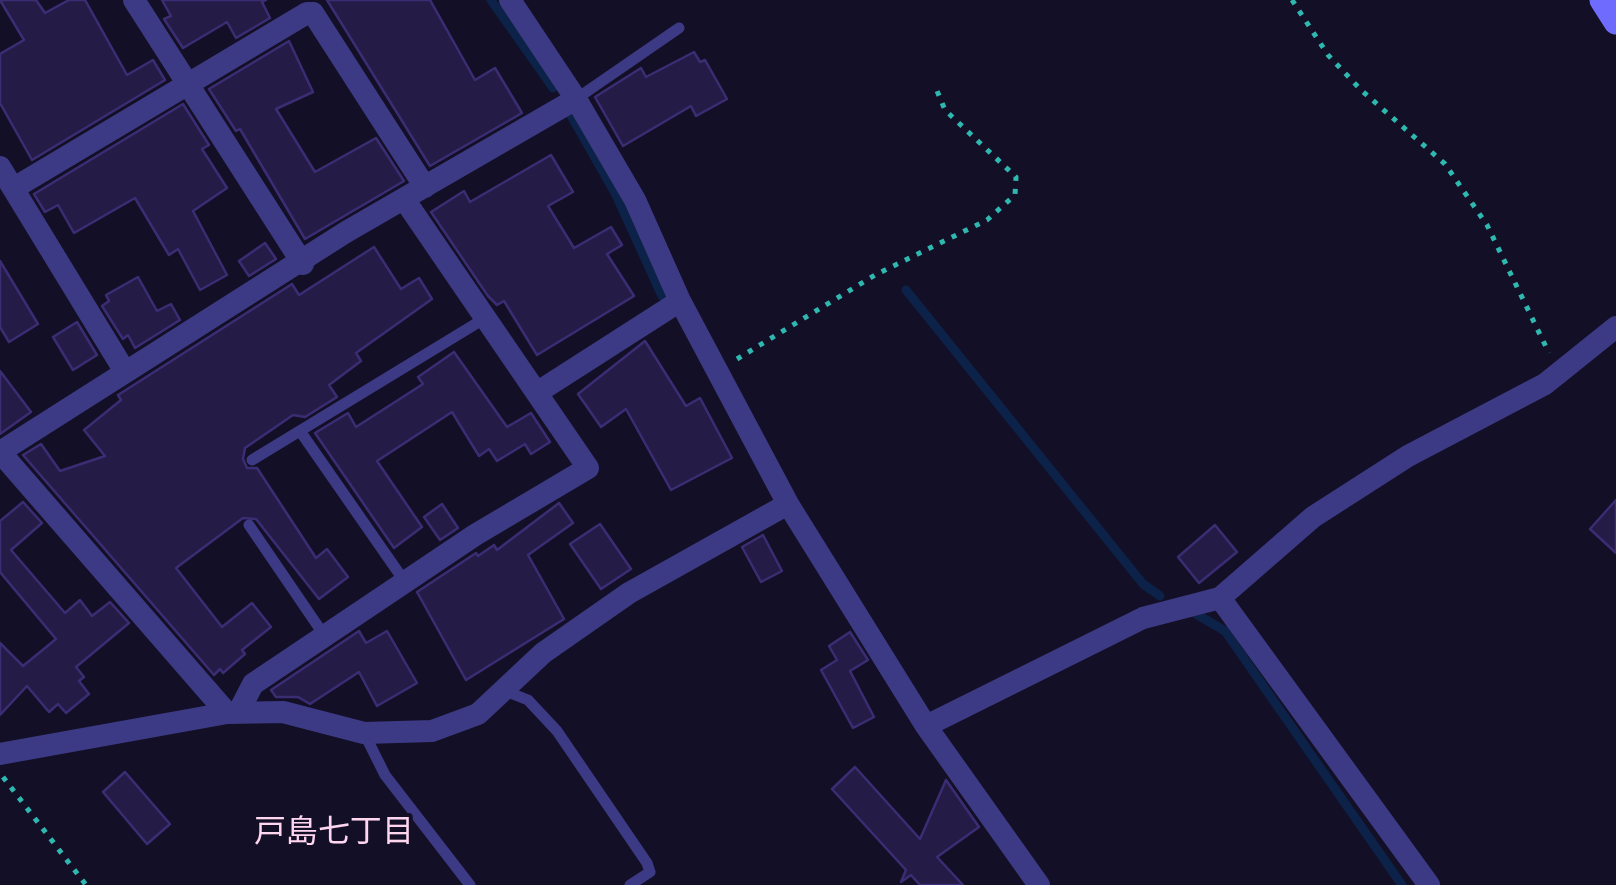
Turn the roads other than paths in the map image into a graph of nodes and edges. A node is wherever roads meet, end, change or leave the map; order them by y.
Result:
1 (134, 0) edge
2 (510, 0) edge
3 (1602, 0) edge
4 (296, 8) edge
5 (1616, 22) edge
6 (679, 28) dead end
7 (186, 82) junction
8 (576, 99) junction
9 (0, 167) edge
10 (14, 188) junction
11 (414, 193) junction
12 (302, 264) junction
13 (680, 300) junction
14 (487, 317) junction
15 (1616, 327) edge
16 (124, 370) junction
17 (538, 392) junction
18 (300, 431) junction
19 (1, 453) edge
20 (252, 460) dead end
21 (788, 504) junction
22 (248, 526) dead end
23 (405, 582) junction
24 (1220, 598) junction
25 (324, 635) junction
26 (500, 688) junction
27 (233, 713) junction
28 (926, 726) junction
29 (364, 733) junction
30 (0, 754) edge
31 (470, 885) edge
32 (630, 885) edge
33 (1039, 885) edge
34 (1429, 885) edge

1 - 7 street
2 - 8 street
3 - 5 main road
4 - 7 street
4 - 11 street
6 - 8 lane
7 - 10 street
7 - 12 street
8 - 11 street
8 - 13 street
9 - 10 street
10 - 16 street
11 - 12 street
11 - 14 street
12 - 16 street
13 - 17 street
13 - 21 street
14 - 17 street
14 - 18 lane
15 - 24 street
16 - 19 street
17 - 23 street
18 - 20 lane
18 - 23 lane
19 - 27 street
21 - 26 street
21 - 28 street
22 - 25 lane
23 - 25 street
24 - 28 street
24 - 34 street
25 - 27 street
26 - 29 street
26 - 32 lane
27 - 29 street
27 - 30 street
28 - 33 street
29 - 31 lane

